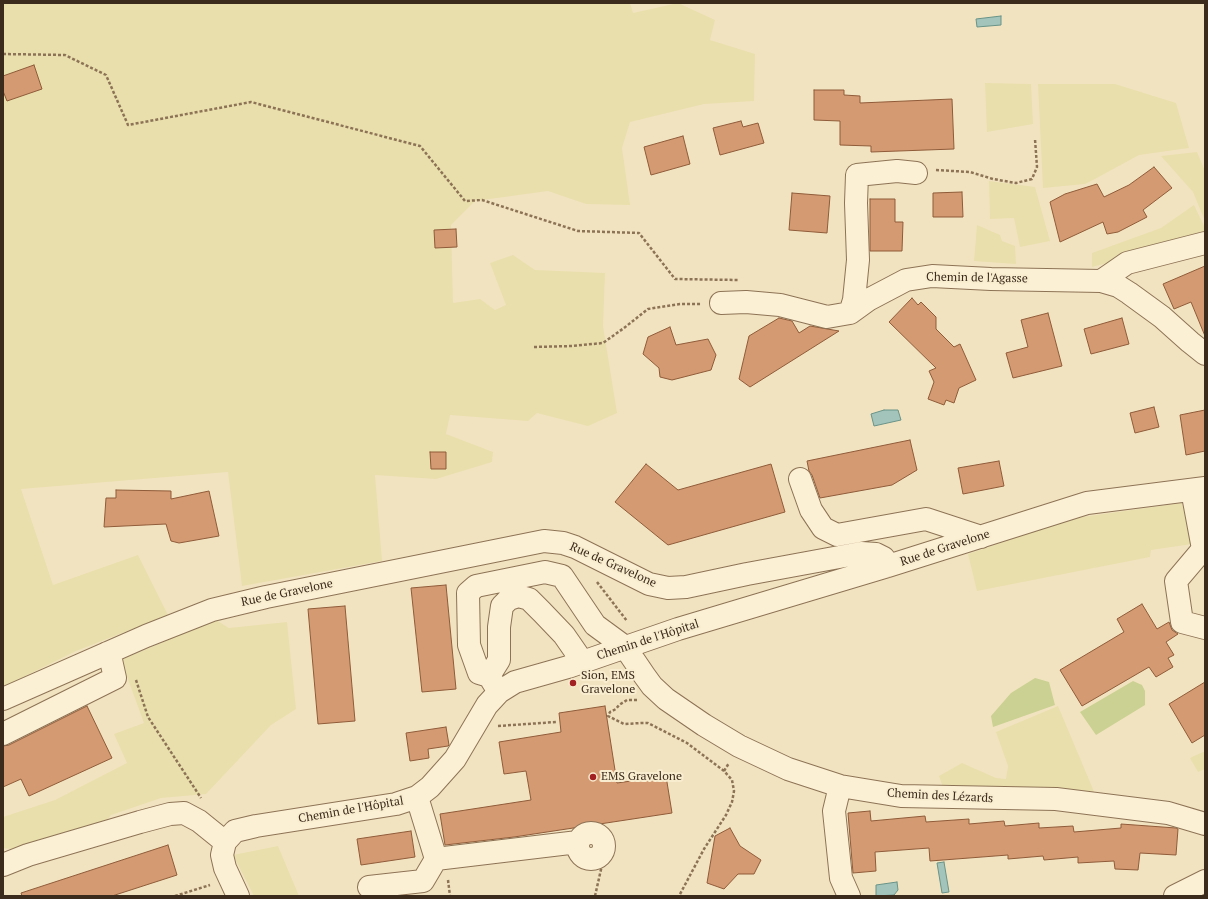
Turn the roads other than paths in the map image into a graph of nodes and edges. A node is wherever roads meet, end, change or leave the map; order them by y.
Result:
1 (916, 173) road end
2 (1205, 243) edge
3 (1101, 281) junction
4 (721, 303) road end
5 (850, 313) junction
6 (1205, 354) edge
7 (800, 479) dead end
8 (1198, 489) edge
9 (981, 537) junction
10 (888, 566) junction
11 (1205, 628) edge
12 (631, 645) junction
13 (107, 653) junction
14 (582, 662) junction
15 (494, 684) junction
16 (3, 699) edge
17 (3, 734) edge
18 (840, 786) junction
19 (417, 797) junction
20 (1197, 822) edge
21 (225, 842) junction
22 (1205, 842) edge
23 (603, 852) road end
24 (436, 859) junction
25 (3, 865) edge
26 (1205, 881) edge
27 (233, 887) edge
28 (369, 887) dead end
29 (849, 896) edge
30 (1175, 896) edge

1 - 5 street
2 - 3 street
3 - 5 street, Chemin de l'Agasse
3 - 6 street, Chemin de l'Agasse
4 - 5 street, Chemin de l'Agasse
7 - 9 street
8 - 9 street, Rue de Gravelone
8 - 11 street
9 - 10 street, Rue de Gravelone
10 - 12 street, Chemin de l'Hôpital
10 - 13 street, Rue de Gravelone
12 - 14 street, Chemin de l'Hôpital
12 - 15 street, Chemin des Lézards
12 - 18 street, Chemin des Lézards
13 - 16 street, Rue de Gravelone
13 - 17 street
14 - 15 street, Chemin de l'Hôpital
14 - 15 street
15 - 19 street, Chemin de l'Hôpital
18 - 20 street, Chemin des Lézards
18 - 29 street
19 - 21 street, Chemin de l'Hôpital
19 - 24 street
20 - 22 street
21 - 25 street
21 - 27 street
23 - 24 street
24 - 28 street
26 - 30 street

